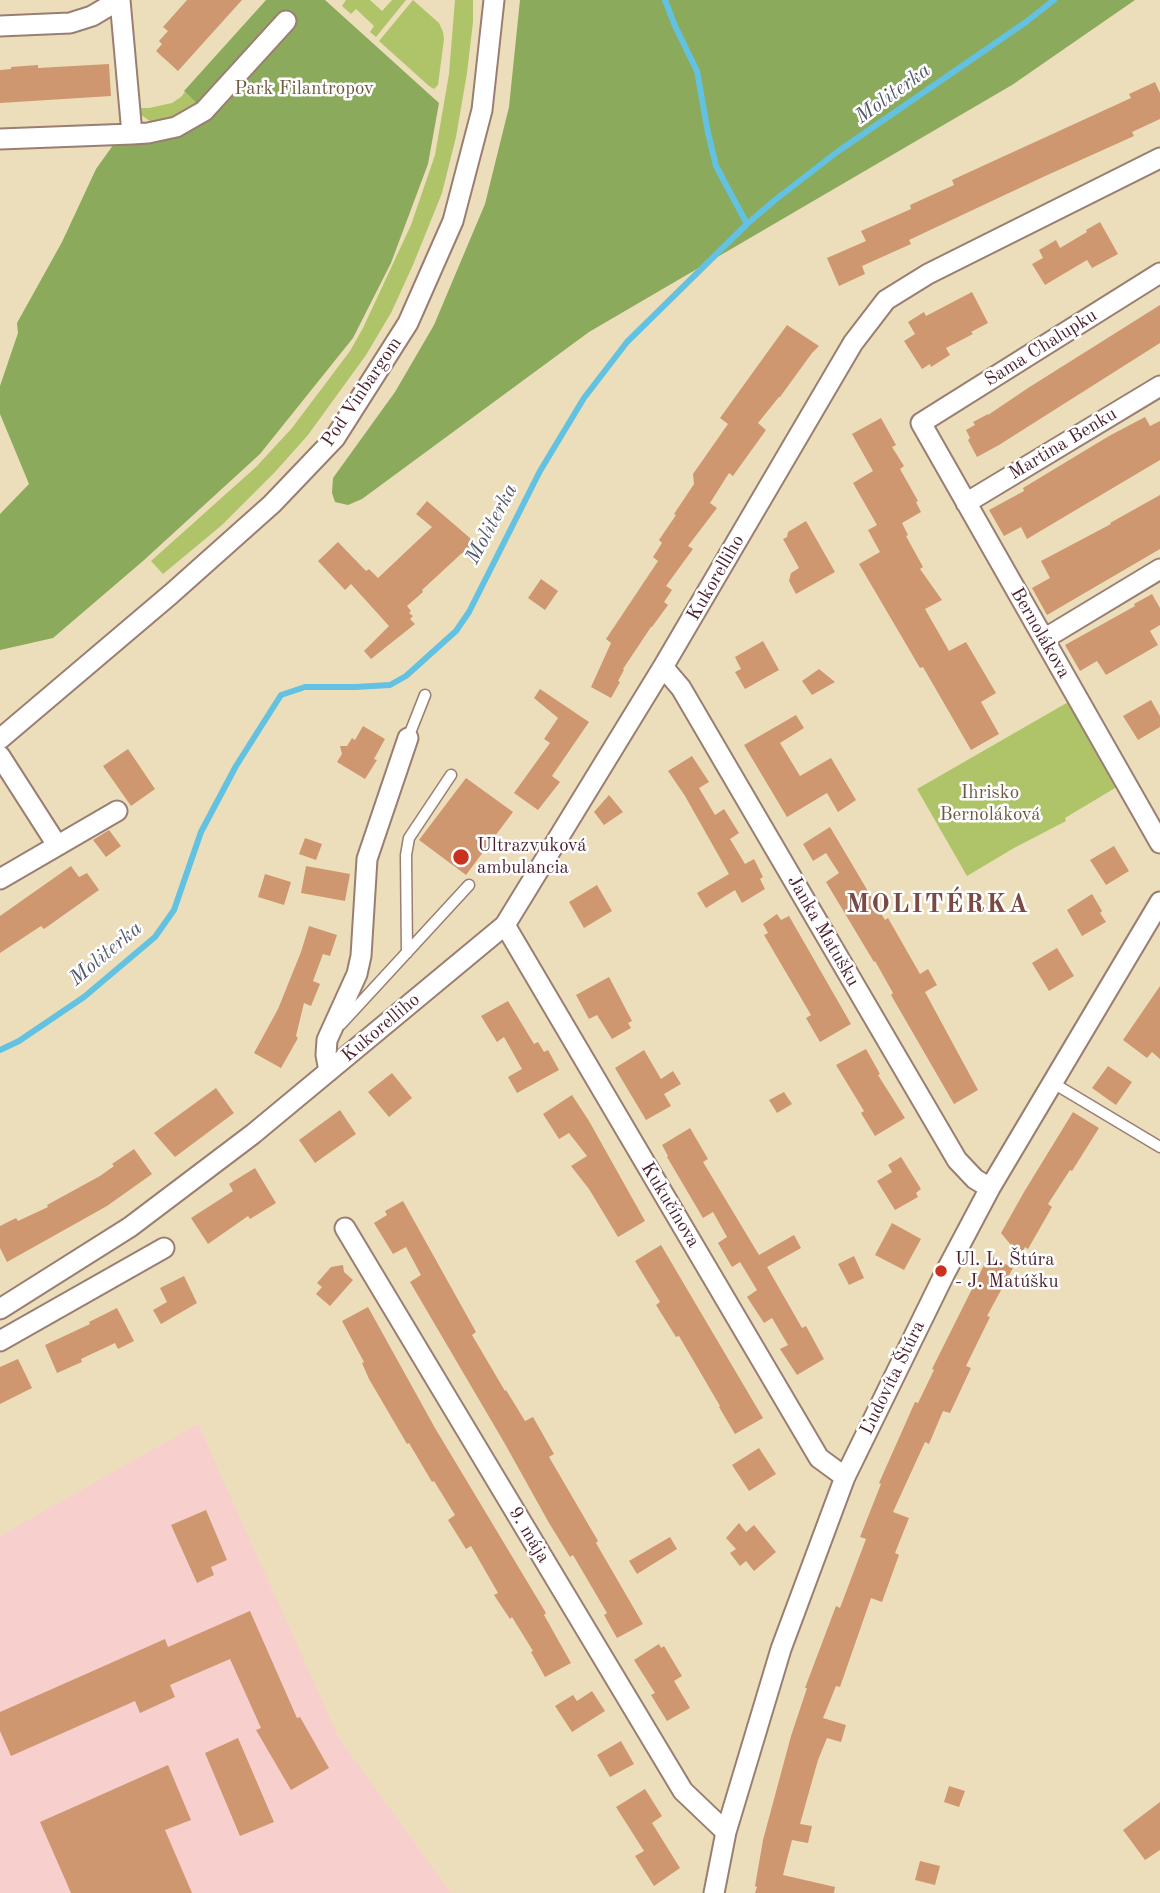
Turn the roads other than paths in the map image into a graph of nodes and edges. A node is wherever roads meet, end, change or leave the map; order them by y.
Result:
1 (119, 0) edge
2 (494, 0) edge
3 (286, 21) dead end
4 (0, 26) edge
5 (132, 134) junction
6 (0, 139) edge
7 (1160, 158) edge
8 (1160, 273) edge
9 (1160, 386) edge
10 (921, 423) joint
11 (966, 503) junction
12 (1160, 569) edge
13 (1044, 639) junction
14 (663, 667) junction
15 (425, 695) dead end
16 (408, 738) joint
17 (0, 739) edge
18 (0, 756) edge
19 (452, 775) dead end
20 (117, 811) dead end
21 (1160, 843) edge
22 (57, 845) junction
23 (0, 879) edge
24 (469, 885) dead end
25 (1160, 902) edge
26 (505, 925) junction
27 (407, 953) junction
28 (327, 1040) junction
29 (329, 1071) junction
30 (1053, 1083) junction
31 (1160, 1147) edge
32 (990, 1188) junction
33 (345, 1228) dead end
34 (164, 1248) dead end
35 (0, 1309) edge
36 (0, 1341) edge
37 (845, 1477) junction
38 (726, 1832) junction
39 (714, 1893) edge

1 - 4 street
1 - 5 street
2 - 17 street, Pod Vinbargom
3 - 5 street
5 - 6 street
7 - 14 street, Kukorelliho
8 - 10 street, Sama Chalupku
9 - 11 street, Martina Benku
10 - 11 street, Bernolákova
11 - 13 street, Bernolákova
12 - 13 street
13 - 21 street, Bernolákova
14 - 26 street, Kukorelliho
14 - 32 street, Janka Matušku
15 - 16 lane
16 - 28 street, Kukorelliho
18 - 22 street
19 - 27 lane
20 - 22 street
22 - 23 street
24 - 27 lane
25 - 30 street, Ľudovíta Štúra
26 - 29 street, Kukorelliho
26 - 37 street, Kukučínova
27 - 28 lane
28 - 29 street, Kukorelliho
29 - 35 street, Kukorelliho
30 - 31 lane
30 - 32 street, Ľudovíta Štúra
32 - 37 street, Ľudovíta Štúra
33 - 38 street, 9. mája
34 - 36 street
37 - 38 street, Ľudovíta Štúra
38 - 39 street, Ľudovíta Štúra

